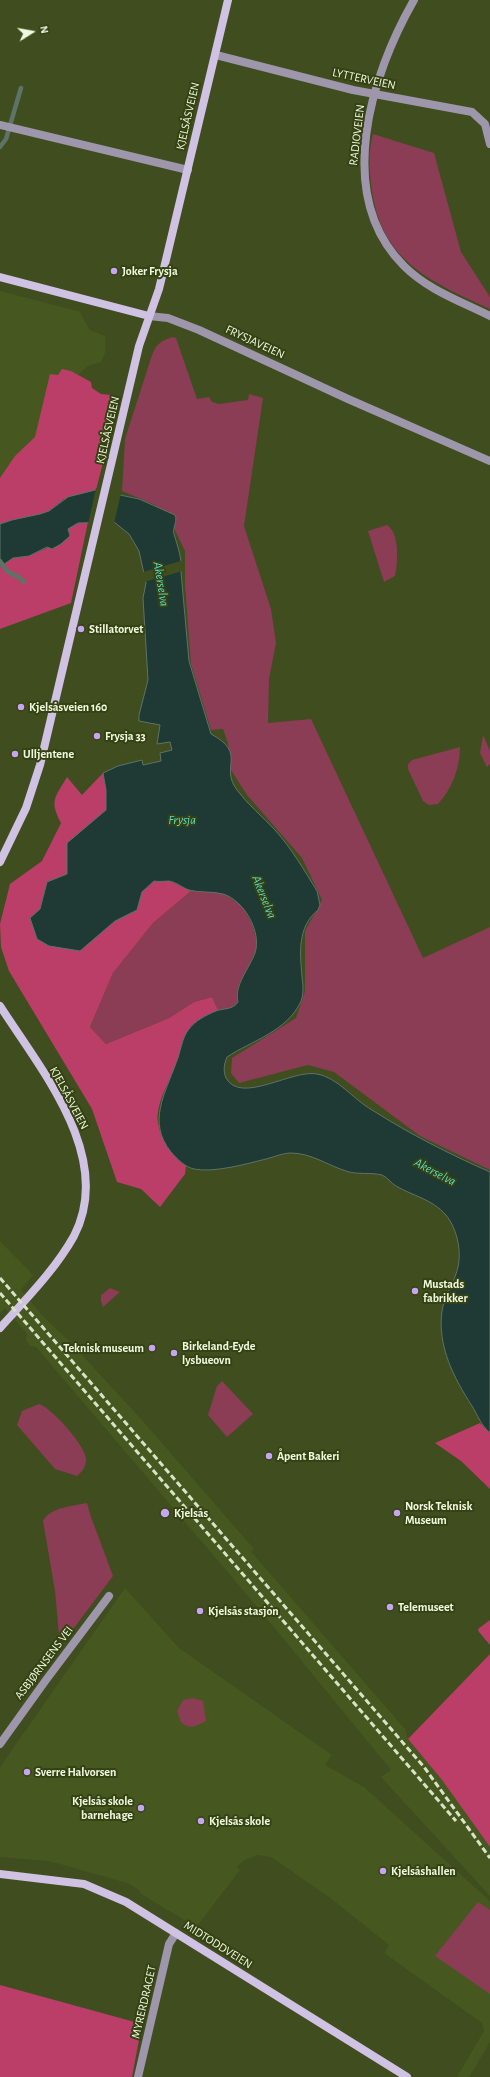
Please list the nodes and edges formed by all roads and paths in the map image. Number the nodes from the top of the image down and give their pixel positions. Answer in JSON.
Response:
{"nodes":[{"id":1,"x":228,"y":0,"type":"edge"},
{"id":2,"x":414,"y":0,"type":"edge"},
{"id":3,"x":216,"y":55,"type":"junction"},
{"id":4,"x":375,"y":94,"type":"junction"},
{"id":5,"x":5,"y":127,"type":"edge"},
{"id":6,"x":490,"y":144,"type":"edge"},
{"id":7,"x":188,"y":170,"type":"junction"},
{"id":8,"x":0,"y":277,"type":"edge"},
{"id":9,"x":149,"y":316,"type":"junction"},
{"id":10,"x":490,"y":316,"type":"edge"},
{"id":11,"x":490,"y":461,"type":"edge"},
{"id":12,"x":0,"y":862,"type":"edge"},
{"id":13,"x":0,"y":1006,"type":"edge"},
{"id":14,"x":0,"y":1328,"type":"edge"},
{"id":15,"x":109,"y":1596,"type":"dead end"},
{"id":16,"x":0,"y":1744,"type":"edge"},
{"id":17,"x":0,"y":1874,"type":"edge"},
{"id":18,"x":176,"y":1933,"type":"junction"},
{"id":19,"x":138,"y":2077,"type":"edge"},
{"id":20,"x":407,"y":2077,"type":"edge"}],
"edges":[{"from":1,"to":3,"type":"main road","name":"KJELSÅSVEIEN"},
{"from":2,"to":4,"type":"street","name":"RADIOVEIEN"},
{"from":3,"to":4,"type":"street","name":"LYTTERVEIEN"},
{"from":3,"to":7,"type":"main road","name":"KJELSÅSVEIEN"},
{"from":4,"to":6,"type":"street","name":"LYTTERVEIEN"},
{"from":4,"to":10,"type":"street","name":"RADIOVEIEN"},
{"from":5,"to":7,"type":"street"},
{"from":7,"to":9,"type":"main road","name":"KJELSÅSVEIEN"},
{"from":8,"to":9,"type":"main road","name":"FRYSJAVEIEN"},
{"from":9,"to":11,"type":"street","name":"FRYSJAVEIEN"},
{"from":9,"to":12,"type":"main road","name":"KJELSÅSVEIEN"},
{"from":13,"to":14,"type":"main road","name":"KJELSÅSVEIEN"},
{"from":15,"to":16,"type":"street","name":"ASBJØRNSENS VEI"},
{"from":17,"to":18,"type":"main road","name":"MIDTODDVEIEN"},
{"from":18,"to":19,"type":"street","name":"MYRERDRAGET"},
{"from":18,"to":20,"type":"main road","name":"MIDTODDVEIEN"}]}
